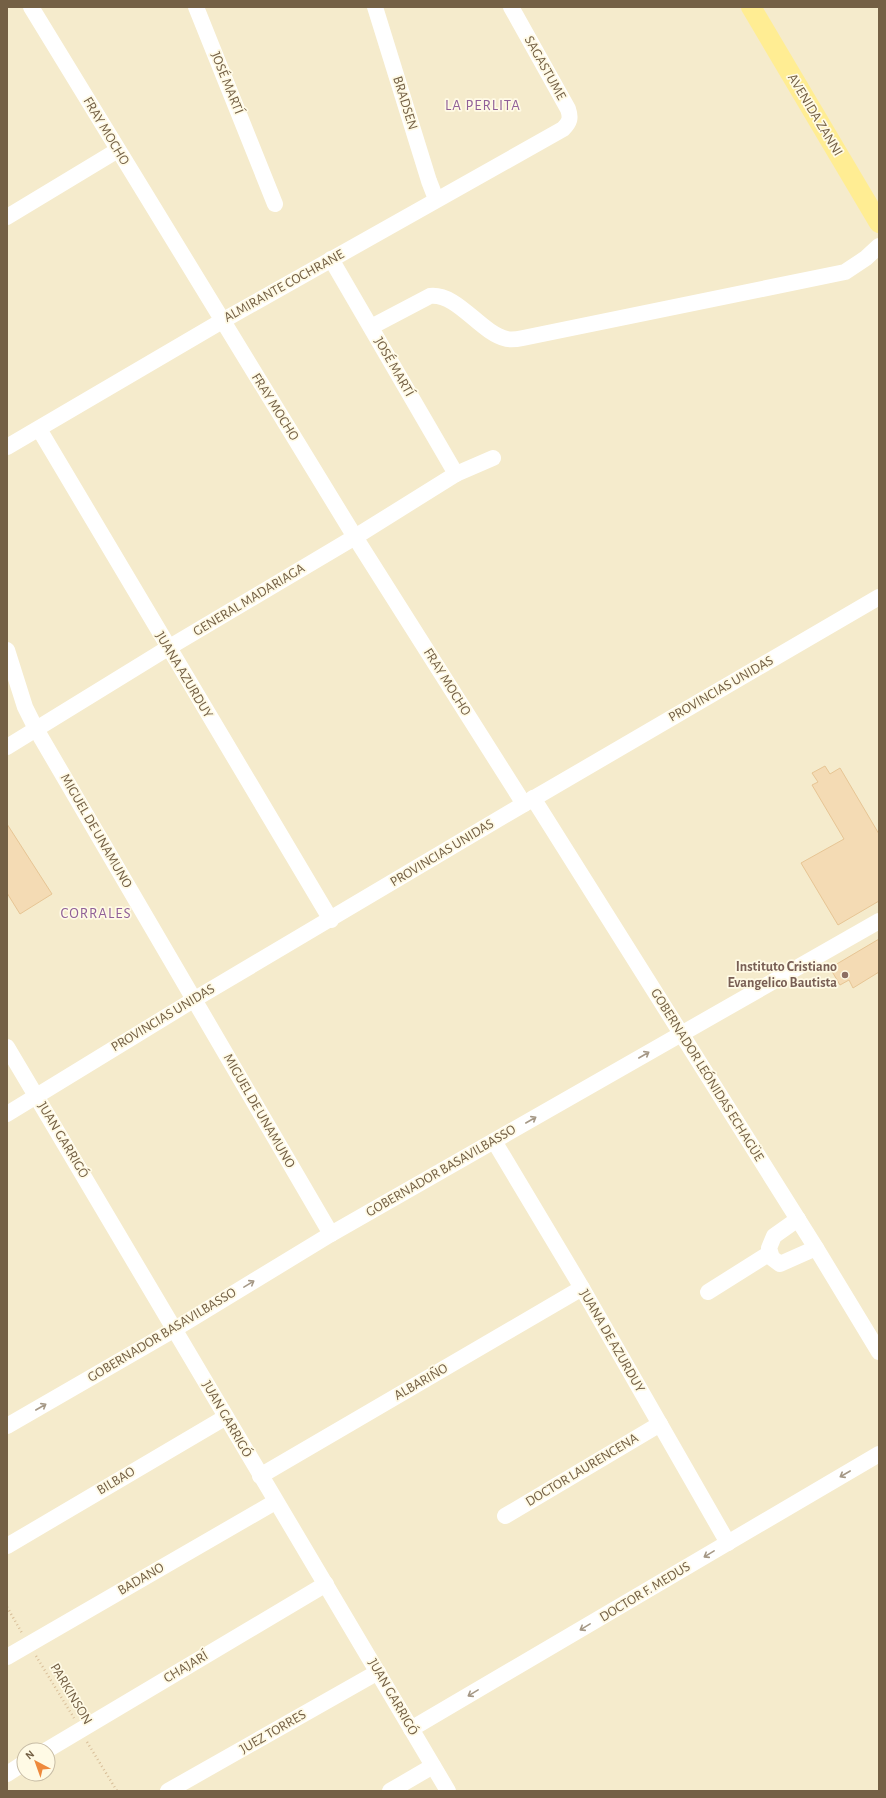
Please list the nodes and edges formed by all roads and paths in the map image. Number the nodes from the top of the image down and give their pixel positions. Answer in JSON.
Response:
{"nodes":[{"id":1,"x":31,"y":7,"type":"edge"},
{"id":2,"x":196,"y":7,"type":"edge"},
{"id":3,"x":375,"y":7,"type":"edge"},
{"id":4,"x":511,"y":7,"type":"edge"},
{"id":5,"x":751,"y":7,"type":"edge"},
{"id":6,"x":563,"y":129,"type":"joint"},
{"id":7,"x":118,"y":150,"type":"junction"},
{"id":8,"x":436,"y":199,"type":"junction"},
{"id":9,"x":275,"y":204,"type":"dead end"},
{"id":10,"x":7,"y":217,"type":"edge"},
{"id":11,"x":879,"y":222,"type":"edge"},
{"id":12,"x":879,"y":246,"type":"edge"},
{"id":13,"x":331,"y":259,"type":"junction"},
{"id":14,"x":222,"y":321,"type":"junction"},
{"id":15,"x":371,"y":327,"type":"junction"},
{"id":16,"x":39,"y":429,"type":"junction"},
{"id":17,"x":7,"y":448,"type":"edge"},
{"id":18,"x":493,"y":458,"type":"dead end"},
{"id":19,"x":456,"y":474,"type":"junction"},
{"id":20,"x":356,"y":537,"type":"junction"},
{"id":21,"x":879,"y":597,"type":"edge"},
{"id":22,"x":168,"y":648,"type":"junction"},
{"id":23,"x":7,"y":650,"type":"edge"},
{"id":24,"x":36,"y":729,"type":"junction"},
{"id":25,"x":7,"y":747,"type":"edge"},
{"id":26,"x":528,"y":801,"type":"junction"},
{"id":27,"x":331,"y":920,"type":"junction"},
{"id":28,"x":879,"y":921,"type":"edge"},
{"id":29,"x":195,"y":999,"type":"junction"},
{"id":30,"x":681,"y":1034,"type":"junction"},
{"id":31,"x":7,"y":1046,"type":"edge"},
{"id":32,"x":37,"y":1096,"type":"junction"},
{"id":33,"x":7,"y":1114,"type":"edge"},
{"id":34,"x":494,"y":1141,"type":"junction"},
{"id":35,"x":798,"y":1218,"type":"junction"},
{"id":36,"x":331,"y":1234,"type":"junction"},
{"id":37,"x":816,"y":1248,"type":"junction"},
{"id":38,"x":770,"y":1253,"type":"junction"},
{"id":39,"x":582,"y":1288,"type":"junction"},
{"id":40,"x":708,"y":1292,"type":"dead end"},
{"id":41,"x":175,"y":1328,"type":"junction"},
{"id":42,"x":879,"y":1352,"type":"edge"},
{"id":43,"x":226,"y":1417,"type":"junction"},
{"id":44,"x":660,"y":1424,"type":"junction"},
{"id":45,"x":7,"y":1426,"type":"edge"},
{"id":46,"x":879,"y":1454,"type":"edge"},
{"id":47,"x":260,"y":1476,"type":"junction"},
{"id":48,"x":275,"y":1502,"type":"junction"},
{"id":49,"x":505,"y":1516,"type":"dead end"},
{"id":50,"x":728,"y":1543,"type":"junction"},
{"id":51,"x":7,"y":1546,"type":"edge"},
{"id":52,"x":326,"y":1584,"type":"junction"},
{"id":53,"x":7,"y":1607,"type":"edge"},
{"id":54,"x":29,"y":1644,"type":"junction"},
{"id":55,"x":7,"y":1657,"type":"edge"},
{"id":56,"x":378,"y":1672,"type":"junction"},
{"id":57,"x":411,"y":1729,"type":"junction"},
{"id":58,"x":80,"y":1730,"type":"junction"},
{"id":59,"x":56,"y":1745,"type":"edge"},
{"id":60,"x":433,"y":1766,"type":"junction"},
{"id":61,"x":16,"y":1768,"type":"edge"},
{"id":62,"x":7,"y":1774,"type":"edge"},
{"id":63,"x":117,"y":1791,"type":"edge"},
{"id":64,"x":168,"y":1791,"type":"edge"},
{"id":65,"x":390,"y":1791,"type":"edge"},
{"id":66,"x":448,"y":1791,"type":"edge"}],
"edges":[{"from":1,"to":7,"type":"street","name":"FRAY MOCHO"},
{"from":2,"to":9,"type":"street","name":"JOSÉ MARTÍ"},
{"from":3,"to":8,"type":"street","name":"BRADSEN"},
{"from":4,"to":6,"type":"street","name":"SAGASTUME"},
{"from":5,"to":11,"type":"main road","name":"AVENIDA ZANNI"},
{"from":6,"to":8,"type":"street","name":"ALMIRANTE COCHRANE"},
{"from":7,"to":10,"type":"street"},
{"from":7,"to":14,"type":"street","name":"FRAY MOCHO"},
{"from":8,"to":13,"type":"street","name":"ALMIRANTE COCHRANE"},
{"from":12,"to":15,"type":"street"},
{"from":13,"to":14,"type":"street","name":"ALMIRANTE COCHRANE"},
{"from":13,"to":15,"type":"street","name":"JOSÉ MARTÍ"},
{"from":14,"to":16,"type":"street","name":"ALMIRANTE COCHRANE"},
{"from":14,"to":20,"type":"street","name":"FRAY MOCHO"},
{"from":15,"to":19,"type":"street","name":"JOSÉ MARTÍ"},
{"from":16,"to":17,"type":"street","name":"ALMIRANTE COCHRANE"},
{"from":16,"to":22,"type":"street","name":"JUANA AZURDUY"},
{"from":18,"to":19,"type":"street","name":"GENERAL MADARIAGA"},
{"from":19,"to":20,"type":"street","name":"GENERAL MADARIAGA"},
{"from":20,"to":22,"type":"street","name":"GENERAL MADARIAGA"},
{"from":20,"to":26,"type":"street","name":"FRAY MOCHO"},
{"from":21,"to":26,"type":"street","name":"PROVINCIAS UNIDAS"},
{"from":22,"to":24,"type":"street","name":"GENERAL MADARIAGA"},
{"from":22,"to":27,"type":"street","name":"JUANA AZURDUY"},
{"from":23,"to":24,"type":"street","name":"MIGUEL DE UNAMUNO"},
{"from":24,"to":25,"type":"street","name":"GENERAL MADARIAGA"},
{"from":24,"to":29,"type":"street","name":"MIGUEL DE UNAMUNO"},
{"from":26,"to":27,"type":"street","name":"PROVINCIAS UNIDAS"},
{"from":26,"to":30,"type":"street","name":"GOBERNADOR LEÓNIDAS ECHAGÜE"},
{"from":27,"to":29,"type":"street","name":"PROVINCIAS UNIDAS"},
{"from":28,"to":30,"type":"street","name":"GOBERNADOR BASAVILBASSO"},
{"from":29,"to":32,"type":"street","name":"PROVINCIAS UNIDAS"},
{"from":29,"to":36,"type":"street","name":"MIGUEL DE UNAMUNO"},
{"from":34,"to":30,"type":"street","name":"GOBERNADOR BASAVILBASSO","one_way":true},
{"from":30,"to":35,"type":"street","name":"GOBERNADOR LEÓNIDAS ECHAGÜE"},
{"from":31,"to":32,"type":"street","name":"JUAN GARRIGÓ"},
{"from":32,"to":33,"type":"street","name":"PROVINCIAS UNIDAS"},
{"from":32,"to":41,"type":"street","name":"JUAN GARRIGÓ"},
{"from":34,"to":36,"type":"street","name":"GOBERNADOR BASAVILBASSO"},
{"from":34,"to":39,"type":"street","name":"JUANA DE AZURDUY"},
{"from":35,"to":37,"type":"street","name":"GOBERNADOR LEÓNIDAS ECHAGÜE"},
{"from":35,"to":38,"type":"street"},
{"from":41,"to":36,"type":"street","name":"GOBERNADOR BASAVILBASSO","one_way":true},
{"from":37,"to":38,"type":"street"},
{"from":37,"to":42,"type":"street","name":"GOBERNADOR LEÓNIDAS ECHAGÜE"},
{"from":38,"to":40,"type":"street"},
{"from":39,"to":44,"type":"street","name":"JUANA DE AZURDUY"},
{"from":39,"to":47,"type":"street","name":"ALBARIÑO"},
{"from":41,"to":43,"type":"street","name":"JUAN GARRIGÓ"},
{"from":45,"to":41,"type":"street","name":"GOBERNADOR BASAVILBASSO","one_way":true},
{"from":43,"to":47,"type":"street","name":"JUAN GARRIGÓ"},
{"from":43,"to":51,"type":"street","name":"BILBAO"},
{"from":44,"to":49,"type":"street","name":"DOCTOR LAURENCENA"},
{"from":44,"to":50,"type":"street","name":"JUANA DE AZURDUY"},
{"from":46,"to":50,"type":"street","name":"DOCTOR F. MEDUS","one_way":true},
{"from":47,"to":48,"type":"street","name":"JUAN GARRIGÓ"},
{"from":48,"to":52,"type":"street","name":"JUAN GARRIGÓ"},
{"from":48,"to":54,"type":"street","name":"BADANO"},
{"from":50,"to":57,"type":"street","name":"DOCTOR F. MEDUS","one_way":true},
{"from":52,"to":56,"type":"street","name":"JUAN GARRIGÓ"},
{"from":52,"to":58,"type":"street","name":"CHAJARÍ"},
{"from":53,"to":54,"type":"path","name":"PARKINSON"},
{"from":54,"to":55,"type":"street","name":"BADANO"},
{"from":54,"to":58,"type":"path","name":"PARKINSON"},
{"from":56,"to":57,"type":"street","name":"JUAN GARRIGÓ"},
{"from":56,"to":64,"type":"street","name":"JUEZ TORRES"},
{"from":57,"to":60,"type":"street","name":"JUAN GARRIGÓ"},
{"from":58,"to":59,"type":"street","name":"CHAJARÍ"},
{"from":58,"to":63,"type":"path","name":"PARKINSON"},
{"from":60,"to":65,"type":"street"},
{"from":60,"to":66,"type":"street","name":"JUAN GARRIGÓ"},
{"from":61,"to":62,"type":"street"}]}
